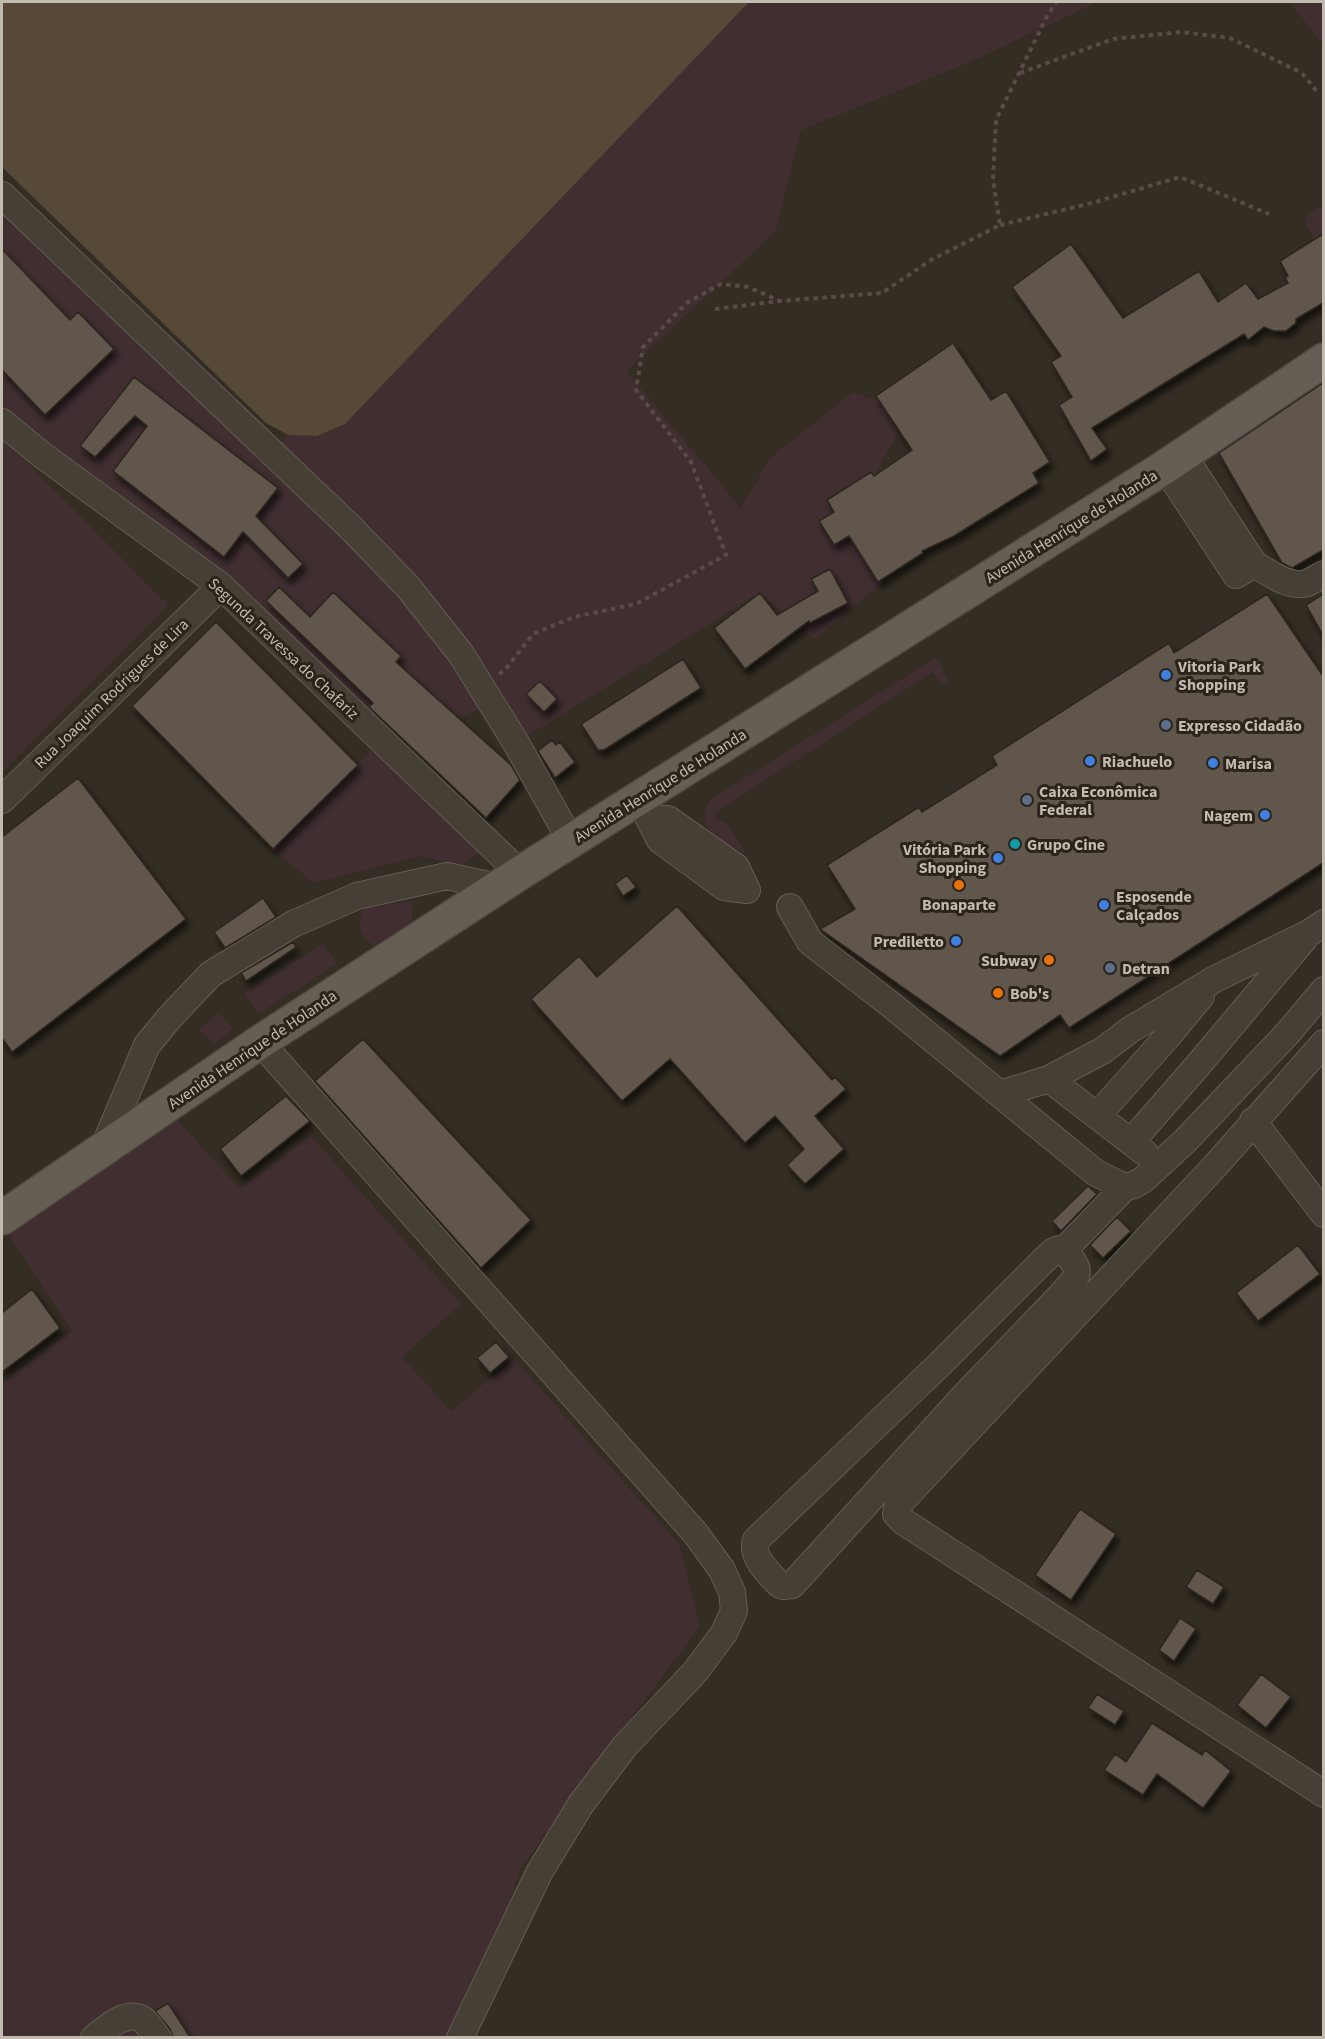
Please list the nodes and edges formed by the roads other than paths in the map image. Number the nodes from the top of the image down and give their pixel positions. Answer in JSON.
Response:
{"nodes":[{"id":1,"x":2,"y":195,"type":"edge"},
{"id":2,"x":1323,"y":360,"type":"edge"},
{"id":3,"x":2,"y":422,"type":"edge"},
{"id":4,"x":1169,"y":463,"type":"junction"},
{"id":5,"x":1323,"y":574,"type":"edge"},
{"id":6,"x":221,"y":586,"type":"junction"},
{"id":7,"x":2,"y":800,"type":"edge"},
{"id":8,"x":650,"y":813,"type":"junction"},
{"id":9,"x":571,"y":841,"type":"junction"},
{"id":10,"x":508,"y":880,"type":"junction"},
{"id":11,"x":747,"y":890,"type":"dead end"},
{"id":12,"x":790,"y":907,"type":"dead end"},
{"id":13,"x":1316,"y":928,"type":"edge"},
{"id":14,"x":1215,"y":980,"type":"junction"},
{"id":15,"x":1323,"y":990,"type":"edge"},
{"id":16,"x":260,"y":1042,"type":"junction"},
{"id":17,"x":1323,"y":1042,"type":"edge"},
{"id":18,"x":1049,"y":1079,"type":"junction"},
{"id":19,"x":1000,"y":1094,"type":"junction"},
{"id":20,"x":1097,"y":1116,"type":"junction"},
{"id":21,"x":1253,"y":1121,"type":"junction"},
{"id":22,"x":1131,"y":1142,"type":"junction"},
{"id":23,"x":104,"y":1149,"type":"junction"},
{"id":24,"x":1161,"y":1165,"type":"junction"},
{"id":25,"x":1125,"y":1187,"type":"junction"},
{"id":26,"x":1323,"y":1214,"type":"edge"},
{"id":27,"x":2,"y":1218,"type":"edge"},
{"id":28,"x":1063,"y":1251,"type":"junction"},
{"id":29,"x":939,"y":1365,"type":"junction"},
{"id":30,"x":967,"y":1393,"type":"junction"},
{"id":31,"x":1323,"y":1794,"type":"edge"},
{"id":32,"x":94,"y":2037,"type":"edge"},
{"id":33,"x":158,"y":2037,"type":"edge"},
{"id":34,"x":460,"y":2037,"type":"edge"}],
"edges":[{"from":1,"to":9,"type":"street"},
{"from":2,"to":4,"type":"main road","name":"Avenida Henrique de Holanda"},
{"from":3,"to":6,"type":"street","name":"Segunda Travessa do Chafariz"},
{"from":4,"to":5,"type":"street"},
{"from":4,"to":8,"type":"main road","name":"Avenida Henrique de Holanda"},
{"from":6,"to":7,"type":"street","name":"Rua Joaquim Rodrigues de Lira"},
{"from":6,"to":10,"type":"street","name":"Segunda Travessa do Chafariz"},
{"from":8,"to":9,"type":"main road","name":"Avenida Henrique de Holanda"},
{"from":8,"to":11,"type":"street"},
{"from":9,"to":10,"type":"main road","name":"Avenida Henrique de Holanda"},
{"from":10,"to":16,"type":"main road","name":"Avenida Henrique de Holanda"},
{"from":10,"to":23,"type":"street"},
{"from":12,"to":19,"type":"street"},
{"from":13,"to":14,"type":"street"},
{"from":13,"to":22,"type":"street"},
{"from":14,"to":18,"type":"street"},
{"from":14,"to":20,"type":"street"},
{"from":15,"to":24,"type":"street"},
{"from":16,"to":23,"type":"main road","name":"Avenida Henrique de Holanda"},
{"from":16,"to":34,"type":"street"},
{"from":17,"to":21,"type":"street"},
{"from":18,"to":19,"type":"street"},
{"from":18,"to":20,"type":"street"},
{"from":19,"to":25,"type":"street"},
{"from":20,"to":22,"type":"street"},
{"from":21,"to":26,"type":"street"},
{"from":21,"to":31,"type":"street"},
{"from":22,"to":24,"type":"street"},
{"from":23,"to":27,"type":"main road","name":"Avenida Henrique de Holanda"},
{"from":24,"to":25,"type":"street"},
{"from":25,"to":28,"type":"street"},
{"from":28,"to":29,"type":"street"},
{"from":28,"to":30,"type":"street"},
{"from":29,"to":30,"type":"street"},
{"from":29,"to":30,"type":"street"},
{"from":32,"to":33,"type":"street"}]}
